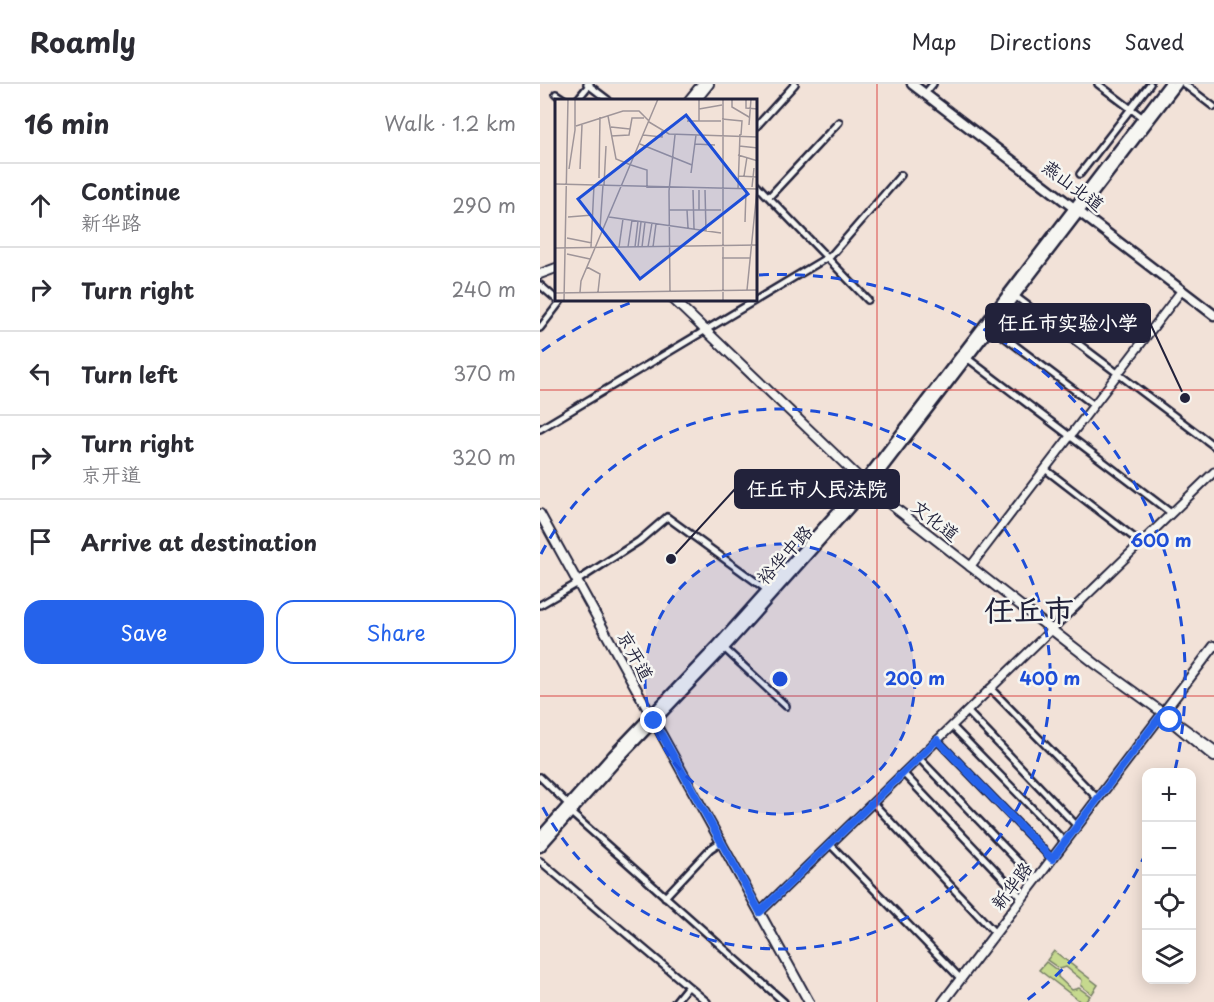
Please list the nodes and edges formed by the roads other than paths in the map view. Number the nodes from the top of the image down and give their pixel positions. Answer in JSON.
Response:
{"nodes":[{"id":1,"x":589,"y":84,"type":"edge"},
{"id":2,"x":702,"y":84,"type":"edge"},
{"id":3,"x":709,"y":84,"type":"edge"},
{"id":4,"x":795,"y":84,"type":"edge"},
{"id":5,"x":912,"y":84,"type":"edge"},
{"id":6,"x":1098,"y":84,"type":"edge"},
{"id":7,"x":1150,"y":84,"type":"edge"},
{"id":8,"x":1169,"y":84,"type":"edge"},
{"id":9,"x":1177,"y":84,"type":"edge"},
{"id":10,"x":1184,"y":84,"type":"edge"},
{"id":11,"x":1194,"y":84,"type":"edge"},
{"id":12,"x":927,"y":86,"type":"edge"},
{"id":13,"x":1190,"y":90,"type":"dead end"},
{"id":14,"x":556,"y":94,"type":"dead end"},
{"id":15,"x":564,"y":99,"type":"edge"},
{"id":16,"x":578,"y":99,"type":"edge"},
{"id":17,"x":607,"y":99,"type":"edge"},
{"id":18,"x":690,"y":99,"type":"edge"},
{"id":19,"x":697,"y":99,"type":"edge"},
{"id":20,"x":1214,"y":107,"type":"edge"},
{"id":21,"x":1131,"y":109,"type":"junction"},
{"id":22,"x":1143,"y":118,"type":"junction"},
{"id":23,"x":839,"y":122,"type":"dead end"},
{"id":24,"x":758,"y":125,"type":"edge"},
{"id":25,"x":1080,"y":174,"type":"dead end"},
{"id":26,"x":901,"y":175,"type":"dead end"},
{"id":27,"x":758,"y":186,"type":"edge"},
{"id":28,"x":768,"y":197,"type":"junction"},
{"id":29,"x":1079,"y":207,"type":"junction"},
{"id":30,"x":828,"y":258,"type":"junction"},
{"id":31,"x":555,"y":267,"type":"edge"},
{"id":32,"x":540,"y":274,"type":"edge"},
{"id":33,"x":540,"y":285,"type":"edge"},
{"id":34,"x":1182,"y":290,"type":"junction"},
{"id":35,"x":1015,"y":296,"type":"junction"},
{"id":36,"x":555,"y":297,"type":"edge"},
{"id":37,"x":758,"y":300,"type":"edge"},
{"id":38,"x":868,"y":300,"type":"dead end"},
{"id":39,"x":560,"y":302,"type":"edge"},
{"id":40,"x":676,"y":302,"type":"edge"},
{"id":41,"x":755,"y":302,"type":"edge"},
{"id":42,"x":1214,"y":308,"type":"edge"},
{"id":43,"x":1214,"y":315,"type":"edge"},
{"id":44,"x":991,"y":327,"type":"junction"},
{"id":45,"x":540,"y":328,"type":"edge"},
{"id":46,"x":706,"y":332,"type":"junction"},
{"id":47,"x":967,"y":358,"type":"junction"},
{"id":48,"x":1118,"y":374,"type":"junction"},
{"id":49,"x":1094,"y":405,"type":"junction"},
{"id":50,"x":540,"y":429,"type":"edge"},
{"id":51,"x":1070,"y":436,"type":"junction"},
{"id":52,"x":1214,"y":446,"type":"edge"},
{"id":53,"x":1045,"y":469,"type":"junction"},
{"id":54,"x":1214,"y":472,"type":"edge"},
{"id":55,"x":865,"y":485,"type":"junction"},
{"id":56,"x":1171,"y":513,"type":"junction"},
{"id":57,"x":540,"y":514,"type":"edge"},
{"id":58,"x":1141,"y":543,"type":"junction"},
{"id":59,"x":970,"y":567,"type":"junction"},
{"id":60,"x":577,"y":582,"type":"junction"},
{"id":61,"x":767,"y":590,"type":"junction"},
{"id":62,"x":540,"y":605,"type":"edge"},
{"id":63,"x":1051,"y":630,"type":"junction"},
{"id":64,"x":1214,"y":646,"type":"edge"},
{"id":65,"x":724,"y":648,"type":"junction"},
{"id":66,"x":990,"y":688,"type":"junction"},
{"id":67,"x":786,"y":706,"type":"dead end"},
{"id":68,"x":967,"y":711,"type":"junction"},
{"id":69,"x":1162,"y":714,"type":"junction"},
{"id":70,"x":652,"y":718,"type":"junction"},
{"id":71,"x":1170,"y":720,"type":"junction"},
{"id":72,"x":952,"y":726,"type":"junction"},
{"id":73,"x":937,"y":740,"type":"junction"},
{"id":74,"x":1214,"y":750,"type":"edge"},
{"id":75,"x":1214,"y":757,"type":"edge"},
{"id":76,"x":919,"y":758,"type":"junction"},
{"id":77,"x":903,"y":773,"type":"junction"},
{"id":78,"x":540,"y":777,"type":"edge"},
{"id":79,"x":1098,"y":799,"type":"junction"},
{"id":80,"x":873,"y":803,"type":"junction"},
{"id":81,"x":569,"y":808,"type":"junction"},
{"id":82,"x":1077,"y":826,"type":"junction"},
{"id":83,"x":540,"y":837,"type":"edge"},
{"id":84,"x":722,"y":841,"type":"junction"},
{"id":85,"x":1065,"y":842,"type":"junction"},
{"id":86,"x":830,"y":844,"type":"junction"},
{"id":87,"x":540,"y":847,"type":"edge"},
{"id":88,"x":1052,"y":859,"type":"junction"},
{"id":89,"x":540,"y":861,"type":"edge"},
{"id":90,"x":1036,"y":880,"type":"junction"},
{"id":91,"x":664,"y":897,"type":"junction"},
{"id":92,"x":1022,"y":898,"type":"junction"},
{"id":93,"x":760,"y":912,"type":"junction"},
{"id":94,"x":995,"y":933,"type":"junction"},
{"id":95,"x":961,"y":979,"type":"junction"},
{"id":96,"x":688,"y":986,"type":"junction"},
{"id":97,"x":675,"y":1002,"type":"edge"},
{"id":98,"x":706,"y":1002,"type":"edge"},
{"id":99,"x":784,"y":1002,"type":"edge"},
{"id":100,"x":809,"y":1002,"type":"edge"},
{"id":101,"x":943,"y":1002,"type":"edge"}],
"edges":[{"from":1,"to":16,"type":"street"},
{"from":1,"to":17,"type":"street"},
{"from":2,"to":18,"type":"main road"},
{"from":3,"to":19,"type":"main road"},
{"from":4,"to":24,"type":"street"},
{"from":5,"to":29,"type":"main road","name":"燕山北道"},
{"from":6,"to":21,"type":"street"},
{"from":7,"to":21,"type":"street"},
{"from":8,"to":22,"type":"main road"},
{"from":9,"to":29,"type":"main road"},
{"from":10,"to":20,"type":"street"},
{"from":11,"to":13,"type":"street"},
{"from":12,"to":29,"type":"main road","name":"燕山北道"},
{"from":14,"to":15,"type":"street"},
{"from":21,"to":22,"type":"street"},
{"from":21,"to":25,"type":"street"},
{"from":22,"to":29,"type":"main road"},
{"from":23,"to":28,"type":"street"},
{"from":26,"to":30,"type":"street"},
{"from":27,"to":28,"type":"street"},
{"from":28,"to":30,"type":"street"},
{"from":29,"to":34,"type":"main road","name":"燕山北道"},
{"from":29,"to":35,"type":"main road","name":"裕华中路"},
{"from":29,"to":42,"type":"main road","name":"燕山北道"},
{"from":29,"to":55,"type":"main road","name":"裕华中路"},
{"from":30,"to":37,"type":"street"},
{"from":30,"to":38,"type":"street"},
{"from":31,"to":32,"type":"main road"},
{"from":33,"to":36,"type":"street"},
{"from":34,"to":43,"type":"main road","name":"燕山北道"},
{"from":34,"to":48,"type":"street"},
{"from":35,"to":44,"type":"main road","name":"裕华中路"},
{"from":35,"to":48,"type":"street"},
{"from":39,"to":45,"type":"street"},
{"from":40,"to":46,"type":"main road","name":"文化道"},
{"from":41,"to":46,"type":"street"},
{"from":44,"to":47,"type":"main road","name":"裕华中路"},
{"from":44,"to":49,"type":"street"},
{"from":46,"to":50,"type":"street"},
{"from":46,"to":55,"type":"main road","name":"文化道"},
{"from":47,"to":51,"type":"street"},
{"from":47,"to":55,"type":"main road","name":"裕华中路"},
{"from":48,"to":49,"type":"street"},
{"from":48,"to":52,"type":"street"},
{"from":49,"to":51,"type":"street"},
{"from":51,"to":53,"type":"street"},
{"from":51,"to":56,"type":"street"},
{"from":53,"to":58,"type":"street"},
{"from":53,"to":59,"type":"street"},
{"from":54,"to":56,"type":"street"},
{"from":55,"to":59,"type":"main road","name":"文化道"},
{"from":55,"to":61,"type":"main road","name":"裕华中路"},
{"from":55,"to":65,"type":"main road","name":"裕华中路"},
{"from":56,"to":58,"type":"street"},
{"from":57,"to":60,"type":"main road","name":"京开道"},
{"from":58,"to":63,"type":"street"},
{"from":59,"to":63,"type":"main road","name":"文化道"},
{"from":60,"to":61,"type":"street"},
{"from":60,"to":62,"type":"street"},
{"from":60,"to":70,"type":"main road","name":"京开道"},
{"from":61,"to":70,"type":"main road","name":"裕华中路"},
{"from":63,"to":66,"type":"street"},
{"from":63,"to":69,"type":"main road","name":"文化道"},
{"from":64,"to":69,"type":"main road","name":"新华路"},
{"from":65,"to":67,"type":"street"},
{"from":65,"to":70,"type":"main road","name":"裕华中路"},
{"from":66,"to":68,"type":"street"},
{"from":66,"to":79,"type":"street"},
{"from":68,"to":72,"type":"street"},
{"from":68,"to":82,"type":"street"},
{"from":69,"to":71,"type":"main road","name":"文化道"},
{"from":69,"to":79,"type":"main road","name":"新华路"},
{"from":70,"to":81,"type":"main road","name":"裕华中路"},
{"from":70,"to":84,"type":"main road","name":"京开道"},
{"from":71,"to":74,"type":"main road","name":"文化道"},
{"from":71,"to":75,"type":"main road","name":"文化道"},
{"from":72,"to":73,"type":"street"},
{"from":72,"to":85,"type":"street"},
{"from":73,"to":76,"type":"street"},
{"from":73,"to":88,"type":"street"},
{"from":76,"to":77,"type":"street"},
{"from":76,"to":90,"type":"street"},
{"from":77,"to":80,"type":"street"},
{"from":77,"to":92,"type":"street"},
{"from":78,"to":81,"type":"street"},
{"from":79,"to":82,"type":"main road","name":"新华路"},
{"from":80,"to":86,"type":"street"},
{"from":80,"to":94,"type":"street"},
{"from":81,"to":83,"type":"main road","name":"裕华中路"},
{"from":81,"to":87,"type":"main road","name":"裕华中路"},
{"from":81,"to":91,"type":"street"},
{"from":82,"to":85,"type":"main road","name":"新华路"},
{"from":84,"to":91,"type":"street"},
{"from":84,"to":93,"type":"main road","name":"京开道"},
{"from":85,"to":88,"type":"main road","name":"新华路"},
{"from":86,"to":93,"type":"street"},
{"from":86,"to":95,"type":"street"},
{"from":88,"to":90,"type":"main road","name":"新华路"},
{"from":89,"to":96,"type":"street"},
{"from":90,"to":92,"type":"main road","name":"新华路"},
{"from":91,"to":99,"type":"street"},
{"from":92,"to":94,"type":"main road","name":"新华路"},
{"from":93,"to":100,"type":"main road","name":"京开道"},
{"from":94,"to":95,"type":"main road","name":"新华路"},
{"from":95,"to":101,"type":"main road","name":"新华路"},
{"from":96,"to":97,"type":"street"},
{"from":96,"to":98,"type":"street"}]}
